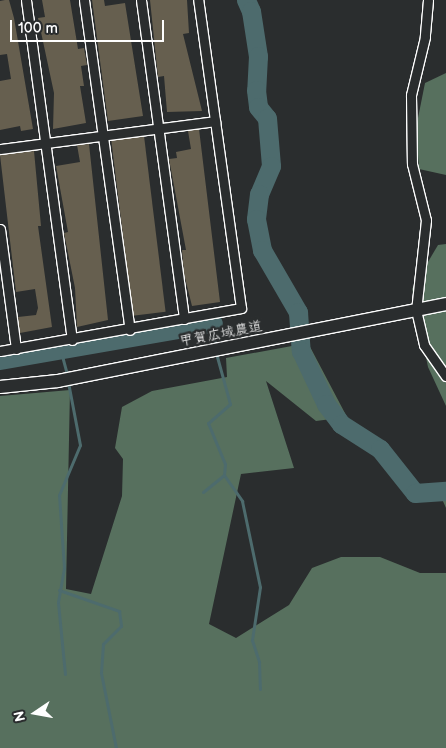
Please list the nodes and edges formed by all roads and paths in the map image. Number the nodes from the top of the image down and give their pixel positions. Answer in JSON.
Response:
{"nodes":[{"id":1,"x":26,"y":0,"type":"edge"},
{"id":2,"x":84,"y":0,"type":"edge"},
{"id":3,"x":141,"y":0,"type":"edge"},
{"id":4,"x":198,"y":0,"type":"edge"},
{"id":5,"x":428,"y":0,"type":"edge"},
{"id":6,"x":215,"y":121,"type":"junction"},
{"id":7,"x":159,"y":129,"type":"junction"},
{"id":8,"x":102,"y":135,"type":"junction"},
{"id":9,"x":46,"y":143,"type":"junction"},
{"id":10,"x":0,"y":149,"type":"edge"},
{"id":11,"x":0,"y":229,"type":"edge"},
{"id":12,"x":446,"y":304,"type":"edge"},
{"id":13,"x":416,"y":310,"type":"junction"},
{"id":14,"x":184,"y":319,"type":"junction"},
{"id":15,"x":130,"y":330,"type":"junction"},
{"id":16,"x":72,"y":340,"type":"junction"},
{"id":17,"x":16,"y":349,"type":"junction"},
{"id":18,"x":0,"y":351,"type":"edge"},
{"id":19,"x":446,"y":376,"type":"edge"},
{"id":20,"x":0,"y":387,"type":"edge"}],
"edges":[{"from":1,"to":9,"type":"street"},
{"from":2,"to":8,"type":"street"},
{"from":3,"to":7,"type":"street"},
{"from":4,"to":6,"type":"street"},
{"from":5,"to":13,"type":"street"},
{"from":6,"to":7,"type":"street"},
{"from":6,"to":14,"type":"street"},
{"from":7,"to":8,"type":"street"},
{"from":7,"to":14,"type":"street"},
{"from":8,"to":9,"type":"street"},
{"from":8,"to":15,"type":"street"},
{"from":9,"to":10,"type":"street"},
{"from":9,"to":16,"type":"street"},
{"from":11,"to":17,"type":"street"},
{"from":12,"to":13,"type":"street","name":"甲賀広域農道"},
{"from":13,"to":19,"type":"street"},
{"from":13,"to":20,"type":"street","name":"甲賀広域農道"},
{"from":14,"to":15,"type":"street"},
{"from":15,"to":16,"type":"street"},
{"from":16,"to":17,"type":"street"},
{"from":17,"to":18,"type":"street"}]}
